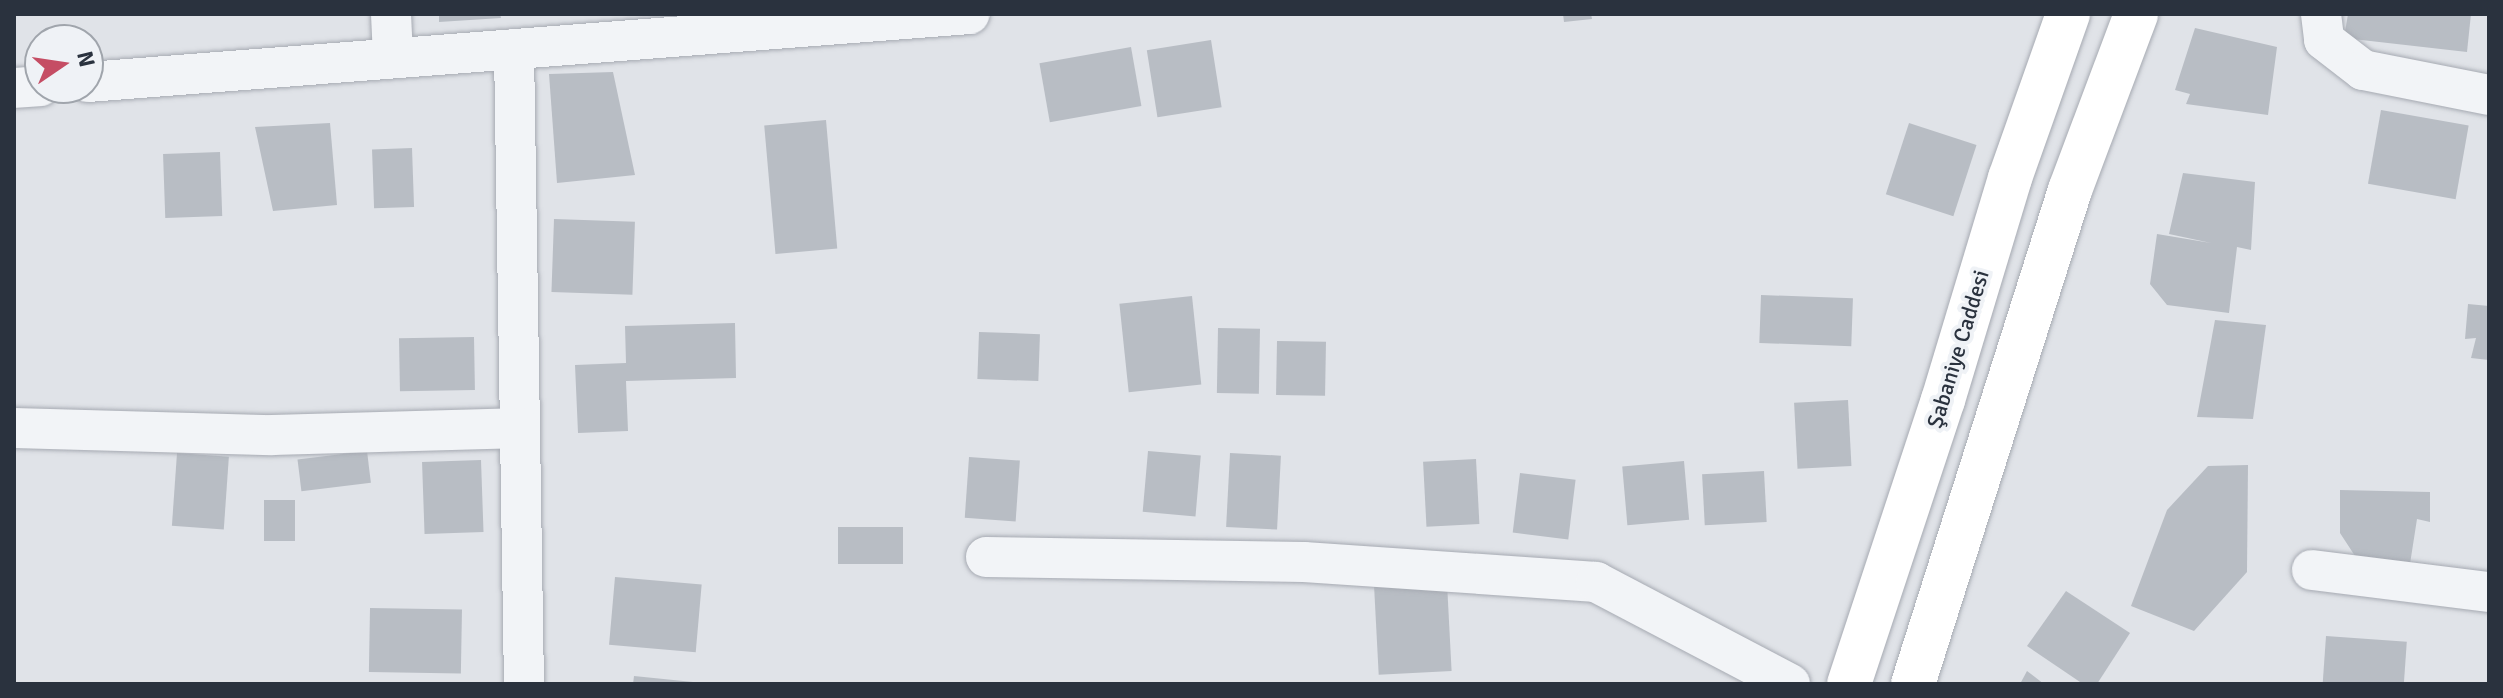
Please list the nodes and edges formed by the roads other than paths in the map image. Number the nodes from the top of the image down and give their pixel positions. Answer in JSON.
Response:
{"nodes":[{"id":1,"x":391,"y":14,"type":"edge"},
{"id":2,"x":963,"y":14,"type":"edge"},
{"id":3,"x":2068,"y":14,"type":"edge"},
{"id":4,"x":2136,"y":14,"type":"edge"},
{"id":5,"x":2321,"y":14,"type":"edge"},
{"id":6,"x":580,"y":30,"type":"edge"},
{"id":7,"x":514,"y":49,"type":"junction"},
{"id":8,"x":393,"y":56,"type":"junction"},
{"id":9,"x":104,"y":81,"type":"edge"},
{"id":10,"x":2489,"y":95,"type":"edge"},
{"id":11,"x":14,"y":428,"type":"edge"},
{"id":12,"x":520,"y":428,"type":"junction"},
{"id":13,"x":986,"y":557,"type":"dead end"},
{"id":14,"x":2312,"y":570,"type":"dead end"},
{"id":15,"x":2489,"y":592,"type":"edge"},
{"id":16,"x":524,"y":684,"type":"edge"},
{"id":17,"x":1790,"y":684,"type":"edge"},
{"id":18,"x":1849,"y":684,"type":"edge"},
{"id":19,"x":1913,"y":684,"type":"edge"}],
"edges":[{"from":1,"to":8,"type":"street"},
{"from":2,"to":6,"type":"street"},
{"from":3,"to":18,"type":"highway","name":"Şabaniye Caddesi"},
{"from":4,"to":19,"type":"highway"},
{"from":5,"to":10,"type":"street"},
{"from":6,"to":7,"type":"street"},
{"from":7,"to":8,"type":"street"},
{"from":7,"to":12,"type":"street"},
{"from":8,"to":9,"type":"street"},
{"from":11,"to":12,"type":"street"},
{"from":12,"to":16,"type":"street"},
{"from":13,"to":17,"type":"street"},
{"from":14,"to":15,"type":"street"}]}
